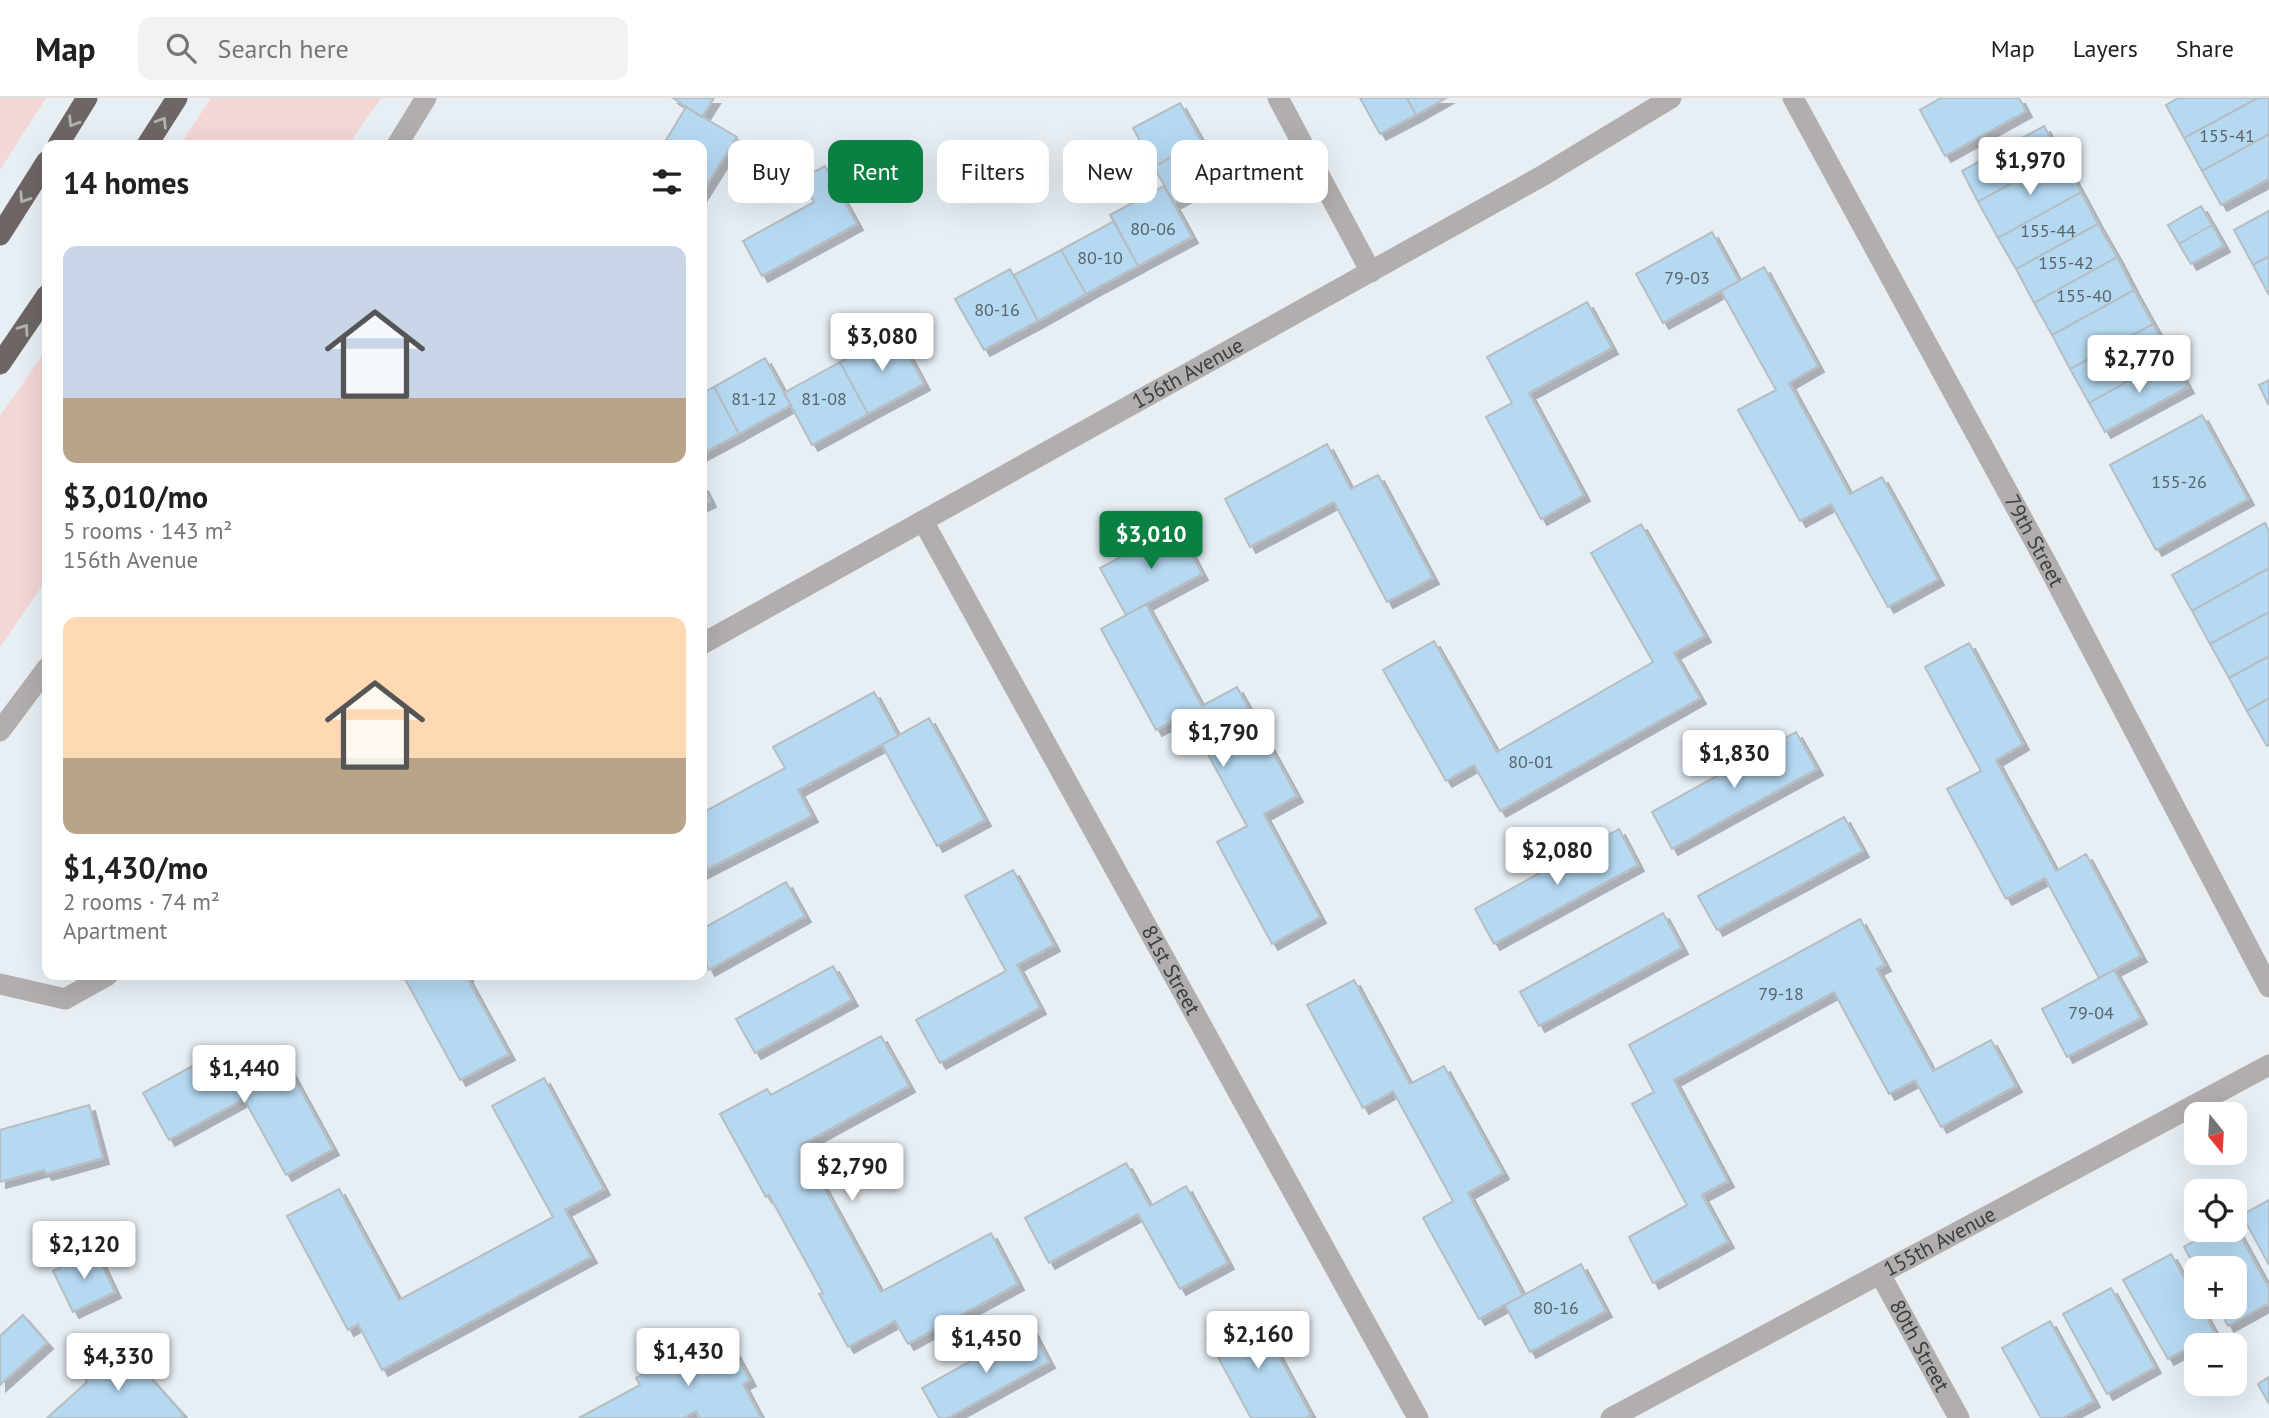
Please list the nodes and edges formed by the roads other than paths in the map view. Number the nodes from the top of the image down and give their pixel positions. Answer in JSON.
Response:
{"nodes":[{"id":1,"x":87,"y":98,"type":"edge"},
{"id":2,"x":177,"y":98,"type":"edge"},
{"id":3,"x":426,"y":98,"type":"edge"},
{"id":4,"x":1278,"y":98,"type":"edge"},
{"id":5,"x":1671,"y":98,"type":"edge"},
{"id":6,"x":1793,"y":98,"type":"edge"},
{"id":7,"x":61,"y":140,"type":"edge"},
{"id":8,"x":150,"y":140,"type":"edge"},
{"id":9,"x":400,"y":140,"type":"edge"},
{"id":10,"x":42,"y":169,"type":"edge"},
{"id":11,"x":0,"y":235,"type":"edge"},
{"id":12,"x":1371,"y":272,"type":"junction"},
{"id":13,"x":42,"y":302,"type":"edge"},
{"id":14,"x":0,"y":364,"type":"edge"},
{"id":15,"x":923,"y":521,"type":"junction"},
{"id":16,"x":707,"y":641,"type":"edge"},
{"id":17,"x":42,"y":675,"type":"edge"},
{"id":18,"x":0,"y":731,"type":"edge"},
{"id":19,"x":99,"y":980,"type":"edge"},
{"id":20,"x":0,"y":984,"type":"edge"},
{"id":21,"x":2269,"y":987,"type":"edge"},
{"id":22,"x":2269,"y":1065,"type":"edge"},
{"id":23,"x":1880,"y":1274,"type":"junction"},
{"id":24,"x":1418,"y":1418,"type":"edge"},
{"id":25,"x":1611,"y":1418,"type":"edge"},
{"id":26,"x":1959,"y":1418,"type":"edge"}],
"edges":[{"from":1,"to":7,"type":"highway","one_way":true},
{"from":8,"to":2,"type":"highway","one_way":true},
{"from":3,"to":9,"type":"street"},
{"from":4,"to":12,"type":"street"},
{"from":5,"to":12,"type":"street","name":"156th Avenue"},
{"from":6,"to":21,"type":"street","name":"79th Street"},
{"from":10,"to":11,"type":"highway","one_way":true},
{"from":12,"to":15,"type":"street","name":"156th Avenue"},
{"from":14,"to":13,"type":"highway","one_way":true},
{"from":15,"to":16,"type":"street","name":"156th Avenue"},
{"from":15,"to":24,"type":"street","name":"81st Street"},
{"from":17,"to":18,"type":"street"},
{"from":19,"to":20,"type":"street"},
{"from":22,"to":23,"type":"street","name":"155th Avenue"},
{"from":23,"to":25,"type":"street","name":"155th Avenue"},
{"from":23,"to":26,"type":"street","name":"80th Street"}]}
